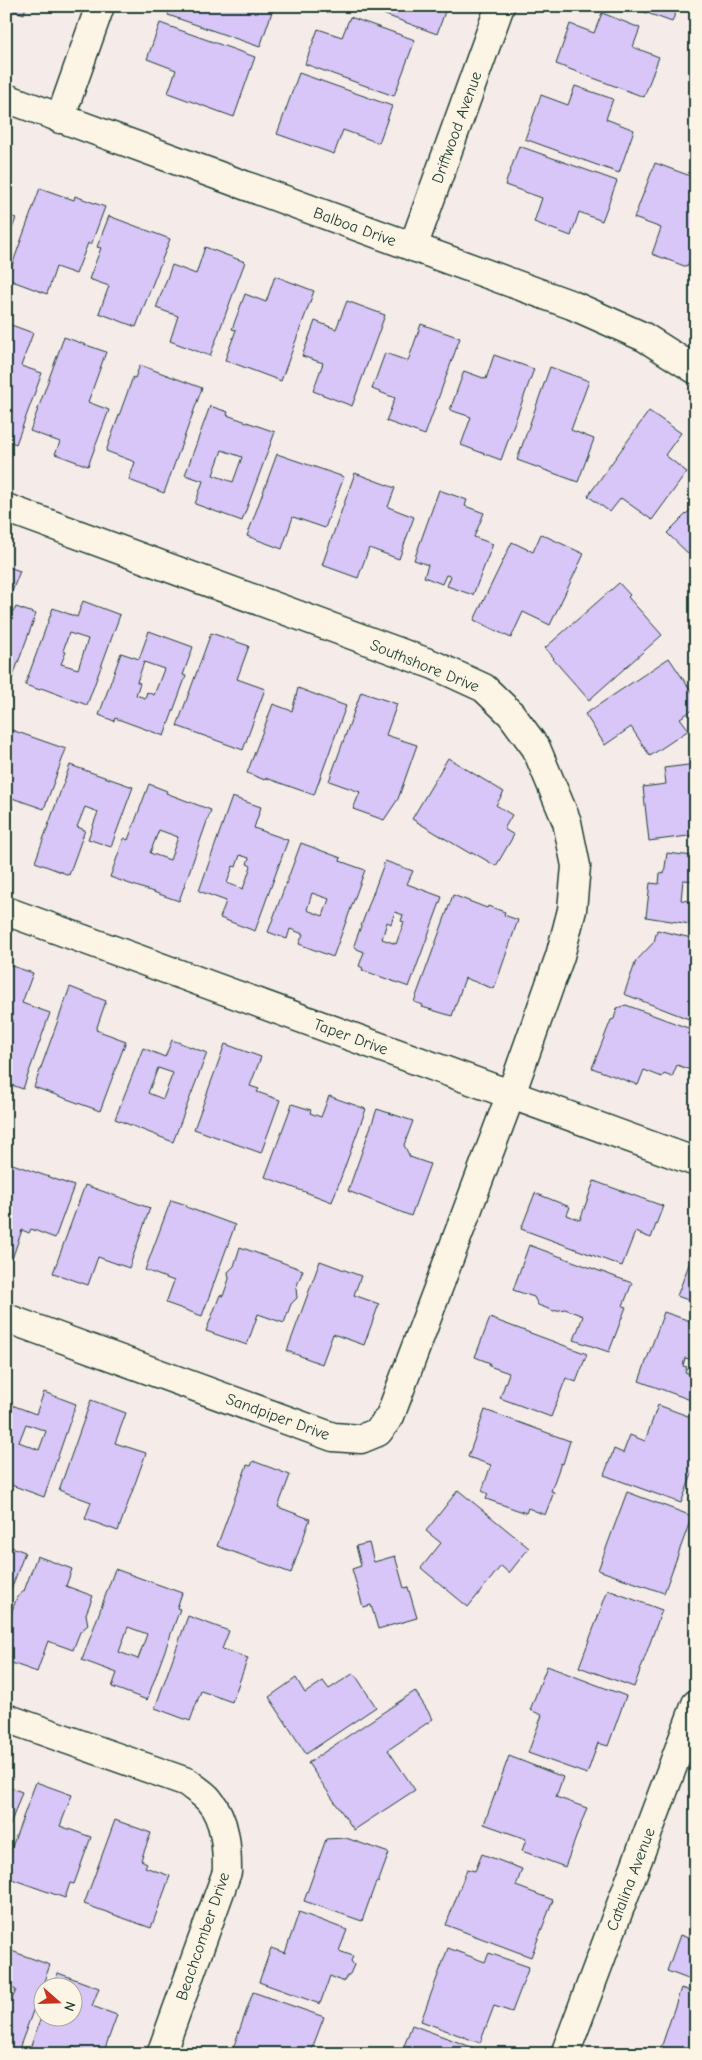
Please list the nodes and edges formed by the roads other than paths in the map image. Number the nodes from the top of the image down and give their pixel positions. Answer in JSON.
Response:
{"nodes":[{"id":1,"x":100,"y":6,"type":"edge"},
{"id":2,"x":500,"y":6,"type":"edge"},
{"id":3,"x":6,"y":98,"type":"edge"},
{"id":4,"x":60,"y":119,"type":"junction"},
{"id":5,"x":413,"y":247,"type":"junction"},
{"id":6,"x":696,"y":370,"type":"edge"},
{"id":7,"x":6,"y":508,"type":"edge"},
{"id":8,"x":6,"y":911,"type":"edge"},
{"id":9,"x":511,"y":1094,"type":"junction"},
{"id":10,"x":696,"y":1162,"type":"edge"},
{"id":11,"x":6,"y":1318,"type":"edge"},
{"id":12,"x":696,"y":1704,"type":"edge"},
{"id":13,"x":6,"y":1718,"type":"edge"},
{"id":14,"x":161,"y":2054,"type":"edge"},
{"id":15,"x":565,"y":2054,"type":"edge"}],
"edges":[{"from":1,"to":4,"type":"street"},
{"from":2,"to":5,"type":"street","name":"Driftwood Avenue"},
{"from":3,"to":4,"type":"street","name":"Balboa Drive"},
{"from":4,"to":5,"type":"street","name":"Balboa Drive"},
{"from":5,"to":6,"type":"street","name":"Balboa Drive"},
{"from":7,"to":9,"type":"street","name":"Southshore Drive"},
{"from":8,"to":9,"type":"street","name":"Taper Drive"},
{"from":9,"to":10,"type":"street","name":"Taper Drive"},
{"from":9,"to":11,"type":"street","name":"Sandpiper Drive"},
{"from":12,"to":15,"type":"street","name":"Catalina Avenue"},
{"from":13,"to":14,"type":"street","name":"Beachcomber Drive"}]}
